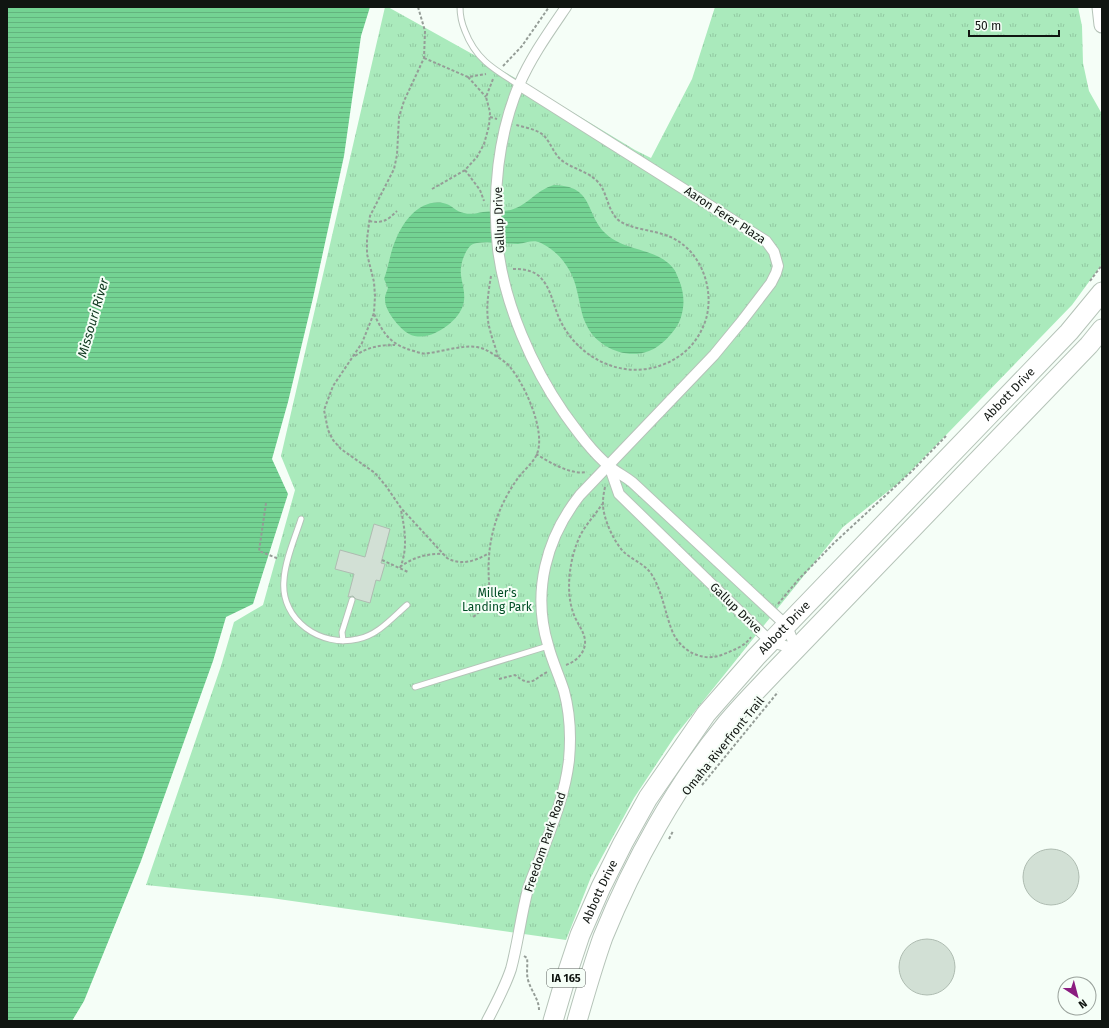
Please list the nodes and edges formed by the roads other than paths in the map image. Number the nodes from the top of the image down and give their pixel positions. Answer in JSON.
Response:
{"nodes":[{"id":1,"x":460,"y":7,"type":"edge"},
{"id":2,"x":566,"y":7,"type":"edge"},
{"id":3,"x":1100,"y":7,"type":"edge"},
{"id":4,"x":1102,"y":25,"type":"edge"},
{"id":5,"x":519,"y":85,"type":"junction"},
{"id":6,"x":1095,"y":288,"type":"edge"},
{"id":7,"x":1102,"y":329,"type":"edge"},
{"id":8,"x":609,"y":466,"type":"junction"},
{"id":9,"x":301,"y":519,"type":"dead end"},
{"id":10,"x":352,"y":600,"type":"dead end"},
{"id":11,"x":408,"y":605,"type":"dead end"},
{"id":12,"x":787,"y":626,"type":"junction"},
{"id":13,"x":343,"y":641,"type":"junction"},
{"id":14,"x":771,"y":642,"type":"junction"},
{"id":15,"x":548,"y":646,"type":"junction"},
{"id":16,"x":796,"y":649,"type":"junction"},
{"id":17,"x":415,"y":687,"type":"dead end"},
{"id":18,"x":546,"y":1017,"type":"edge"},
{"id":19,"x":487,"y":1021,"type":"edge"},
{"id":20,"x":577,"y":1021,"type":"edge"}],
"edges":[{"from":1,"to":5,"type":"lane"},
{"from":2,"to":5,"type":"street","name":"Gallup Drive"},
{"from":3,"to":4,"type":"street"},
{"from":5,"to":8,"type":"street","name":"Gallup Drive"},
{"from":5,"to":8,"type":"street","name":"Aaron Ferer Plaza"},
{"from":6,"to":12,"type":"highway","name":"Abbott Drive"},
{"from":7,"to":16,"type":"highway","name":"Abbott Drive"},
{"from":8,"to":12,"type":"street","name":"Gallup Drive"},
{"from":8,"to":14,"type":"street","name":"Gallup Drive"},
{"from":8,"to":15,"type":"street","name":"Freedom Park Road"},
{"from":9,"to":13,"type":"lane"},
{"from":10,"to":13,"type":"lane"},
{"from":11,"to":13,"type":"lane"},
{"from":12,"to":14,"type":"highway","name":"Abbott Drive"},
{"from":12,"to":16,"type":"street","name":"Gallup Drive"},
{"from":14,"to":16,"type":"street","name":"Gallup Drive"},
{"from":14,"to":18,"type":"highway","name":"Abbott Drive","number":"IA 165"},
{"from":15,"to":17,"type":"lane"},
{"from":15,"to":19,"type":"street","name":"Freedom Park Road"},
{"from":16,"to":20,"type":"highway","name":"Abbott Drive","number":"IA 165"}]}
